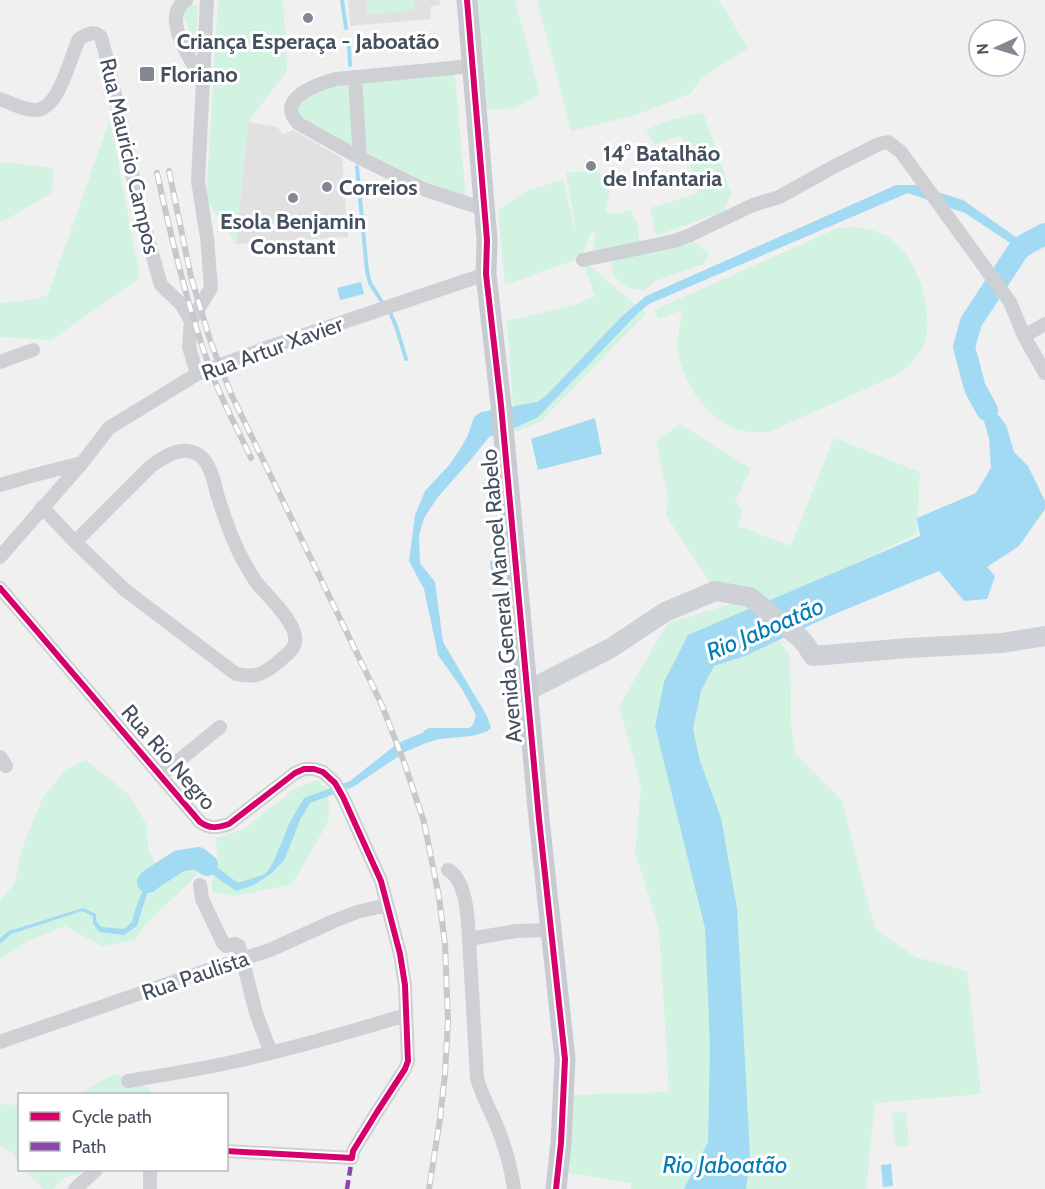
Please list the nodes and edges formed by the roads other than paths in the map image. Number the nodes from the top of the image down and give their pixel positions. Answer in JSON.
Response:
{"nodes":[{"id":1,"x":186,"y":0,"type":"edge"},
{"id":2,"x":207,"y":0,"type":"edge"},
{"id":3,"x":467,"y":0,"type":"edge"},
{"id":4,"x":472,"y":66,"type":"junction"},
{"id":5,"x":355,"y":77,"type":"junction"},
{"id":6,"x":202,"y":79,"type":"junction"},
{"id":7,"x":0,"y":99,"type":"edge"},
{"id":8,"x":360,"y":158,"type":"junction"},
{"id":9,"x":484,"y":209,"type":"junction"},
{"id":10,"x":583,"y":260,"type":"dead end"},
{"id":11,"x":486,"y":274,"type":"junction"},
{"id":12,"x":190,"y":321,"type":"junction"},
{"id":13,"x":1045,"y":324,"type":"edge"},
{"id":14,"x":1024,"y":336,"type":"junction"},
{"id":15,"x":33,"y":350,"type":"dead end"},
{"id":16,"x":0,"y":362,"type":"edge"},
{"id":17,"x":1045,"y":372,"type":"edge"},
{"id":18,"x":198,"y":374,"type":"junction"},
{"id":19,"x":82,"y":463,"type":"junction"},
{"id":20,"x":0,"y":485,"type":"edge"},
{"id":21,"x":42,"y":507,"type":"junction"},
{"id":22,"x":75,"y":542,"type":"junction"},
{"id":23,"x":0,"y":557,"type":"edge"},
{"id":24,"x":0,"y":588,"type":"edge"},
{"id":25,"x":1045,"y":636,"type":"edge"},
{"id":26,"x":527,"y":691,"type":"junction"},
{"id":27,"x":220,"y":727,"type":"dead end"},
{"id":28,"x":160,"y":776,"type":"junction"},
{"id":29,"x":448,"y":870,"type":"dead end"},
{"id":30,"x":200,"y":885,"type":"dead end"},
{"id":31,"x":387,"y":905,"type":"junction"},
{"id":32,"x":552,"y":930,"type":"junction"},
{"id":33,"x":469,"y":939,"type":"junction"},
{"id":34,"x":243,"y":958,"type":"junction"},
{"id":35,"x":406,"y":1015,"type":"junction"},
{"id":36,"x":0,"y":1042,"type":"edge"},
{"id":37,"x":271,"y":1053,"type":"junction"},
{"id":38,"x":128,"y":1081,"type":"dead end"},
{"id":39,"x":228,"y":1151,"type":"edge"},
{"id":40,"x":95,"y":1171,"type":"edge"},
{"id":41,"x":150,"y":1171,"type":"edge"},
{"id":42,"x":75,"y":1189,"type":"edge"},
{"id":43,"x":150,"y":1189,"type":"edge"},
{"id":44,"x":514,"y":1189,"type":"edge"},
{"id":45,"x":556,"y":1189,"type":"edge"}],
"edges":[{"from":1,"to":6,"type":"street"},
{"from":2,"to":6,"type":"street"},
{"from":3,"to":4,"type":"main road","name":"Avenida General Manoel Rabelo"},
{"from":4,"to":5,"type":"street"},
{"from":4,"to":9,"type":"main road","name":"Avenida General Manoel Rabelo"},
{"from":5,"to":8,"type":"street"},
{"from":5,"to":8,"type":"street"},
{"from":6,"to":12,"type":"street"},
{"from":7,"to":12,"type":"street","name":"Rua Mauricio Campos"},
{"from":8,"to":9,"type":"street"},
{"from":9,"to":11,"type":"main road","name":"Avenida General Manoel Rabelo"},
{"from":10,"to":14,"type":"street"},
{"from":11,"to":18,"type":"street","name":"Rua Artur Xavier"},
{"from":11,"to":26,"type":"main road","name":"Avenida General Manoel Rabelo"},
{"from":12,"to":18,"type":"street"},
{"from":13,"to":14,"type":"street"},
{"from":14,"to":17,"type":"street"},
{"from":15,"to":16,"type":"street"},
{"from":18,"to":19,"type":"street","name":"Rua Artur Xavier"},
{"from":19,"to":20,"type":"street"},
{"from":19,"to":21,"type":"street","name":"Rua Artur Xavier"},
{"from":21,"to":22,"type":"street"},
{"from":21,"to":23,"type":"street","name":"Rua Artur Xavier"},
{"from":22,"to":22,"type":"street"},
{"from":24,"to":28,"type":"street","name":"Rua Rio Negro"},
{"from":25,"to":26,"type":"street"},
{"from":26,"to":32,"type":"main road","name":"Avenida General Manoel Rabelo"},
{"from":27,"to":28,"type":"street"},
{"from":28,"to":31,"type":"street","name":"Rua Rio Negro"},
{"from":29,"to":33,"type":"street"},
{"from":30,"to":34,"type":"street"},
{"from":31,"to":34,"type":"street","name":"Rua Paulista"},
{"from":31,"to":35,"type":"street","name":"Rua Rio Negro"},
{"from":32,"to":33,"type":"street"},
{"from":32,"to":45,"type":"main road","name":"Avenida General Manoel Rabelo"},
{"from":33,"to":44,"type":"street"},
{"from":34,"to":36,"type":"street","name":"Rua Paulista"},
{"from":34,"to":37,"type":"street"},
{"from":35,"to":37,"type":"street"},
{"from":35,"to":39,"type":"street","name":"Rua Rio Negro"},
{"from":37,"to":38,"type":"street"},
{"from":40,"to":42,"type":"street"},
{"from":41,"to":43,"type":"street"}]}
